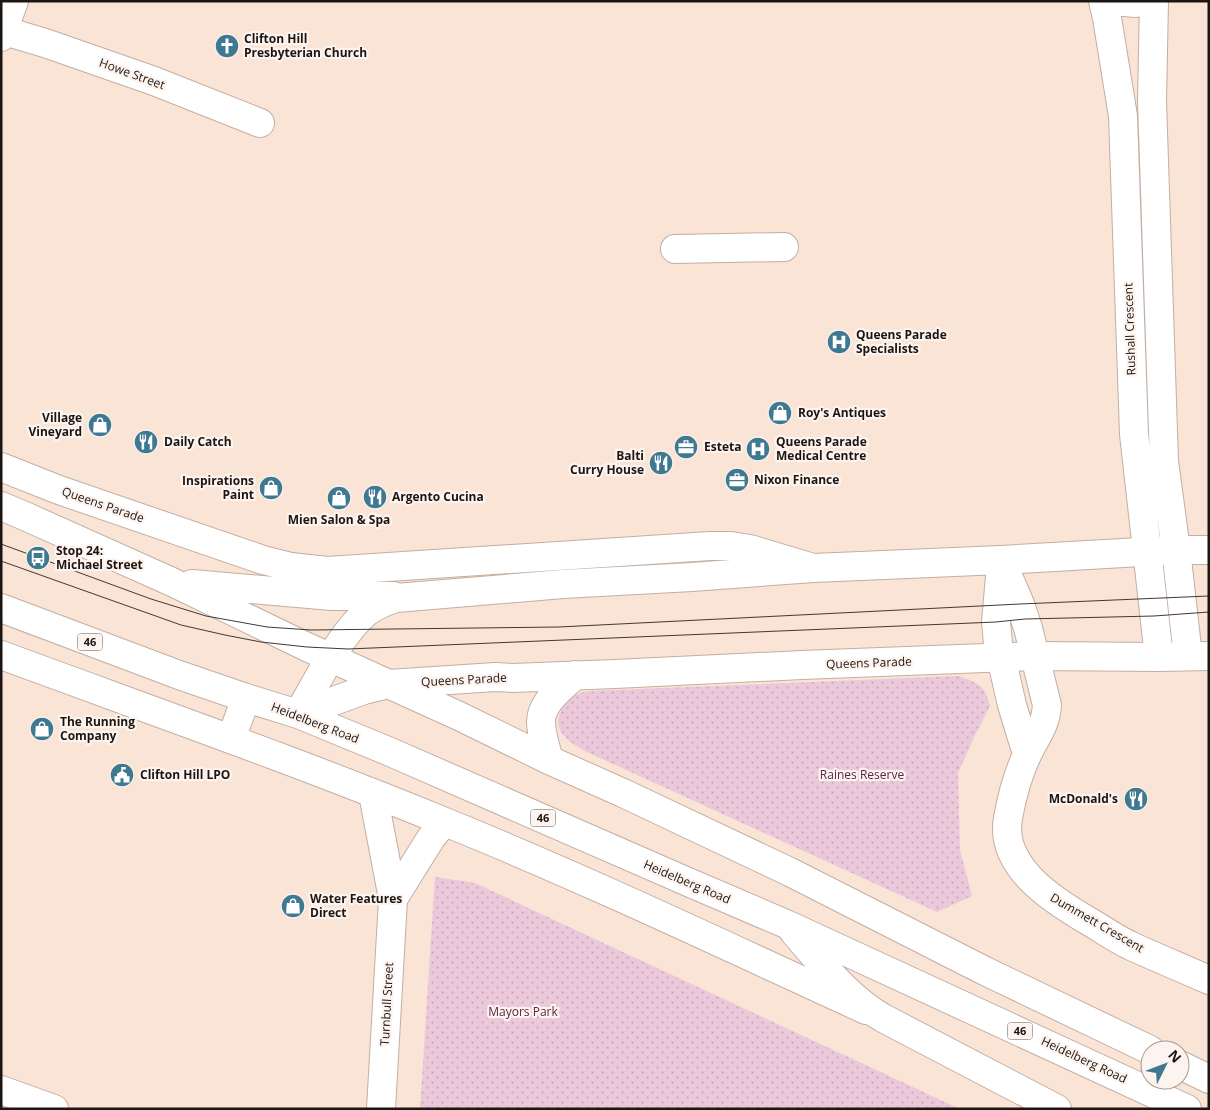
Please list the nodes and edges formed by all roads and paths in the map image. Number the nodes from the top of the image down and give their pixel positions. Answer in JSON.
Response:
{"nodes":[{"id":1,"x":14,"y":1,"type":"edge"},
{"id":2,"x":1104,"y":1,"type":"edge"},
{"id":3,"x":1114,"y":1,"type":"edge"},
{"id":4,"x":1142,"y":1,"type":"edge"},
{"id":5,"x":1154,"y":1,"type":"edge"},
{"id":6,"x":2,"y":33,"type":"edge"},
{"id":7,"x":260,"y":123,"type":"dead end"},
{"id":8,"x":784,"y":248,"type":"dead end"},
{"id":9,"x":675,"y":249,"type":"dead end"},
{"id":10,"x":8,"y":469,"type":"edge"},
{"id":11,"x":1,"y":506,"type":"edge"},
{"id":12,"x":1176,"y":550,"type":"junction"},
{"id":13,"x":1209,"y":550,"type":"edge"},
{"id":14,"x":1147,"y":552,"type":"junction"},
{"id":15,"x":562,"y":555,"type":"junction"},
{"id":16,"x":1001,"y":560,"type":"junction"},
{"id":17,"x":813,"y":568,"type":"junction"},
{"id":18,"x":172,"y":582,"type":"junction"},
{"id":19,"x":563,"y":584,"type":"junction"},
{"id":20,"x":404,"y":596,"type":"junction"},
{"id":21,"x":1,"y":608,"type":"edge"},
{"id":22,"x":1,"y":655,"type":"edge"},
{"id":23,"x":1036,"y":656,"type":"junction"},
{"id":24,"x":1198,"y":656,"type":"edge"},
{"id":25,"x":331,"y":657,"type":"junction"},
{"id":26,"x":1000,"y":657,"type":"junction"},
{"id":27,"x":1160,"y":657,"type":"junction"},
{"id":28,"x":575,"y":675,"type":"junction"},
{"id":29,"x":389,"y":684,"type":"junction"},
{"id":30,"x":246,"y":698,"type":"junction"},
{"id":31,"x":298,"y":714,"type":"junction"},
{"id":32,"x":230,"y":739,"type":"junction"},
{"id":33,"x":1028,"y":754,"type":"junction"},
{"id":34,"x":549,"y":760,"type":"junction"},
{"id":35,"x":373,"y":794,"type":"junction"},
{"id":36,"x":444,"y":822,"type":"junction"},
{"id":37,"x":393,"y":899,"type":"junction"},
{"id":38,"x":786,"y":924,"type":"junction"},
{"id":39,"x":1209,"y":980,"type":"edge"},
{"id":40,"x":883,"y":1018,"type":"junction"},
{"id":41,"x":1140,"y":1045,"type":"edge"},
{"id":42,"x":1190,"y":1070,"type":"edge"},
{"id":43,"x":1209,"y":1079,"type":"edge"},
{"id":44,"x":1,"y":1090,"type":"edge"},
{"id":45,"x":54,"y":1109,"type":"edge"},
{"id":46,"x":381,"y":1109,"type":"edge"},
{"id":47,"x":1057,"y":1109,"type":"edge"},
{"id":48,"x":1187,"y":1109,"type":"edge"}],
"edges":[{"from":1,"to":6,"type":"main road"},
{"from":2,"to":14,"type":"main road","name":"Rushall Crescent"},
{"from":3,"to":4,"type":"main road"},
{"from":5,"to":12,"type":"main road"},
{"from":6,"to":7,"type":"main road","name":"Howe Street"},
{"from":8,"to":9,"type":"main road"},
{"from":10,"to":11,"type":"main road","name":"Queens Parade"},
{"from":10,"to":15,"type":"main road","name":"Queens Parade"},
{"from":11,"to":18,"type":"main road","name":"Queens Parade"},
{"from":12,"to":13,"type":"main road","name":"Queens Parade"},
{"from":12,"to":14,"type":"main road","name":"Queens Parade"},
{"from":12,"to":24,"type":"main road"},
{"from":14,"to":16,"type":"main road","name":"Queens Parade"},
{"from":14,"to":27,"type":"main road","name":"Rushall Crescent"},
{"from":15,"to":17,"type":"main road","name":"Queens Parade"},
{"from":15,"to":19,"type":"main road"},
{"from":16,"to":17,"type":"main road","name":"Queens Parade"},
{"from":16,"to":23,"type":"main road","name":"Dummett Crescent"},
{"from":16,"to":26,"type":"main road"},
{"from":17,"to":19,"type":"main road","name":"Queens Parade"},
{"from":18,"to":20,"type":"main road"},
{"from":18,"to":25,"type":"main road"},
{"from":19,"to":20,"type":"main road","name":"Queens Parade"},
{"from":20,"to":25,"type":"main road","name":"Queens Parade"},
{"from":21,"to":30,"type":"main road","name":"Heidelberg Road","number":"46"},
{"from":22,"to":32,"type":"main road"},
{"from":23,"to":26,"type":"main road","name":"Queens Parade"},
{"from":23,"to":27,"type":"main road","name":"Queens Parade"},
{"from":23,"to":33,"type":"main road","name":"Dummett Crescent"},
{"from":24,"to":27,"type":"main road","name":"Queens Parade"},
{"from":25,"to":29,"type":"main road"},
{"from":25,"to":31,"type":"main road","name":"Queens Parade"},
{"from":26,"to":28,"type":"main road","name":"Queens Parade"},
{"from":26,"to":33,"type":"main road"},
{"from":28,"to":29,"type":"main road","name":"Queens Parade"},
{"from":28,"to":34,"type":"main road"},
{"from":29,"to":31,"type":"main road","name":"Queens Parade"},
{"from":29,"to":34,"type":"main road"},
{"from":30,"to":31,"type":"main road","name":"Heidelberg Road","number":"46"},
{"from":30,"to":32,"type":"main road"},
{"from":31,"to":38,"type":"main road","name":"Heidelberg Road","number":"46"},
{"from":32,"to":35,"type":"main road"},
{"from":33,"to":39,"type":"main road","name":"Dummett Crescent"},
{"from":34,"to":41,"type":"main road"},
{"from":35,"to":36,"type":"main road"},
{"from":35,"to":37,"type":"main road","name":"Turnbull Street"},
{"from":36,"to":37,"type":"main road","name":"Turnbull Street"},
{"from":36,"to":40,"type":"main road"},
{"from":37,"to":46,"type":"main road","name":"Turnbull Street"},
{"from":38,"to":40,"type":"main road"},
{"from":38,"to":48,"type":"main road","name":"Heidelberg Road","number":"46"},
{"from":40,"to":47,"type":"main road"},
{"from":42,"to":43,"type":"main road"},
{"from":44,"to":45,"type":"main road"}]}
